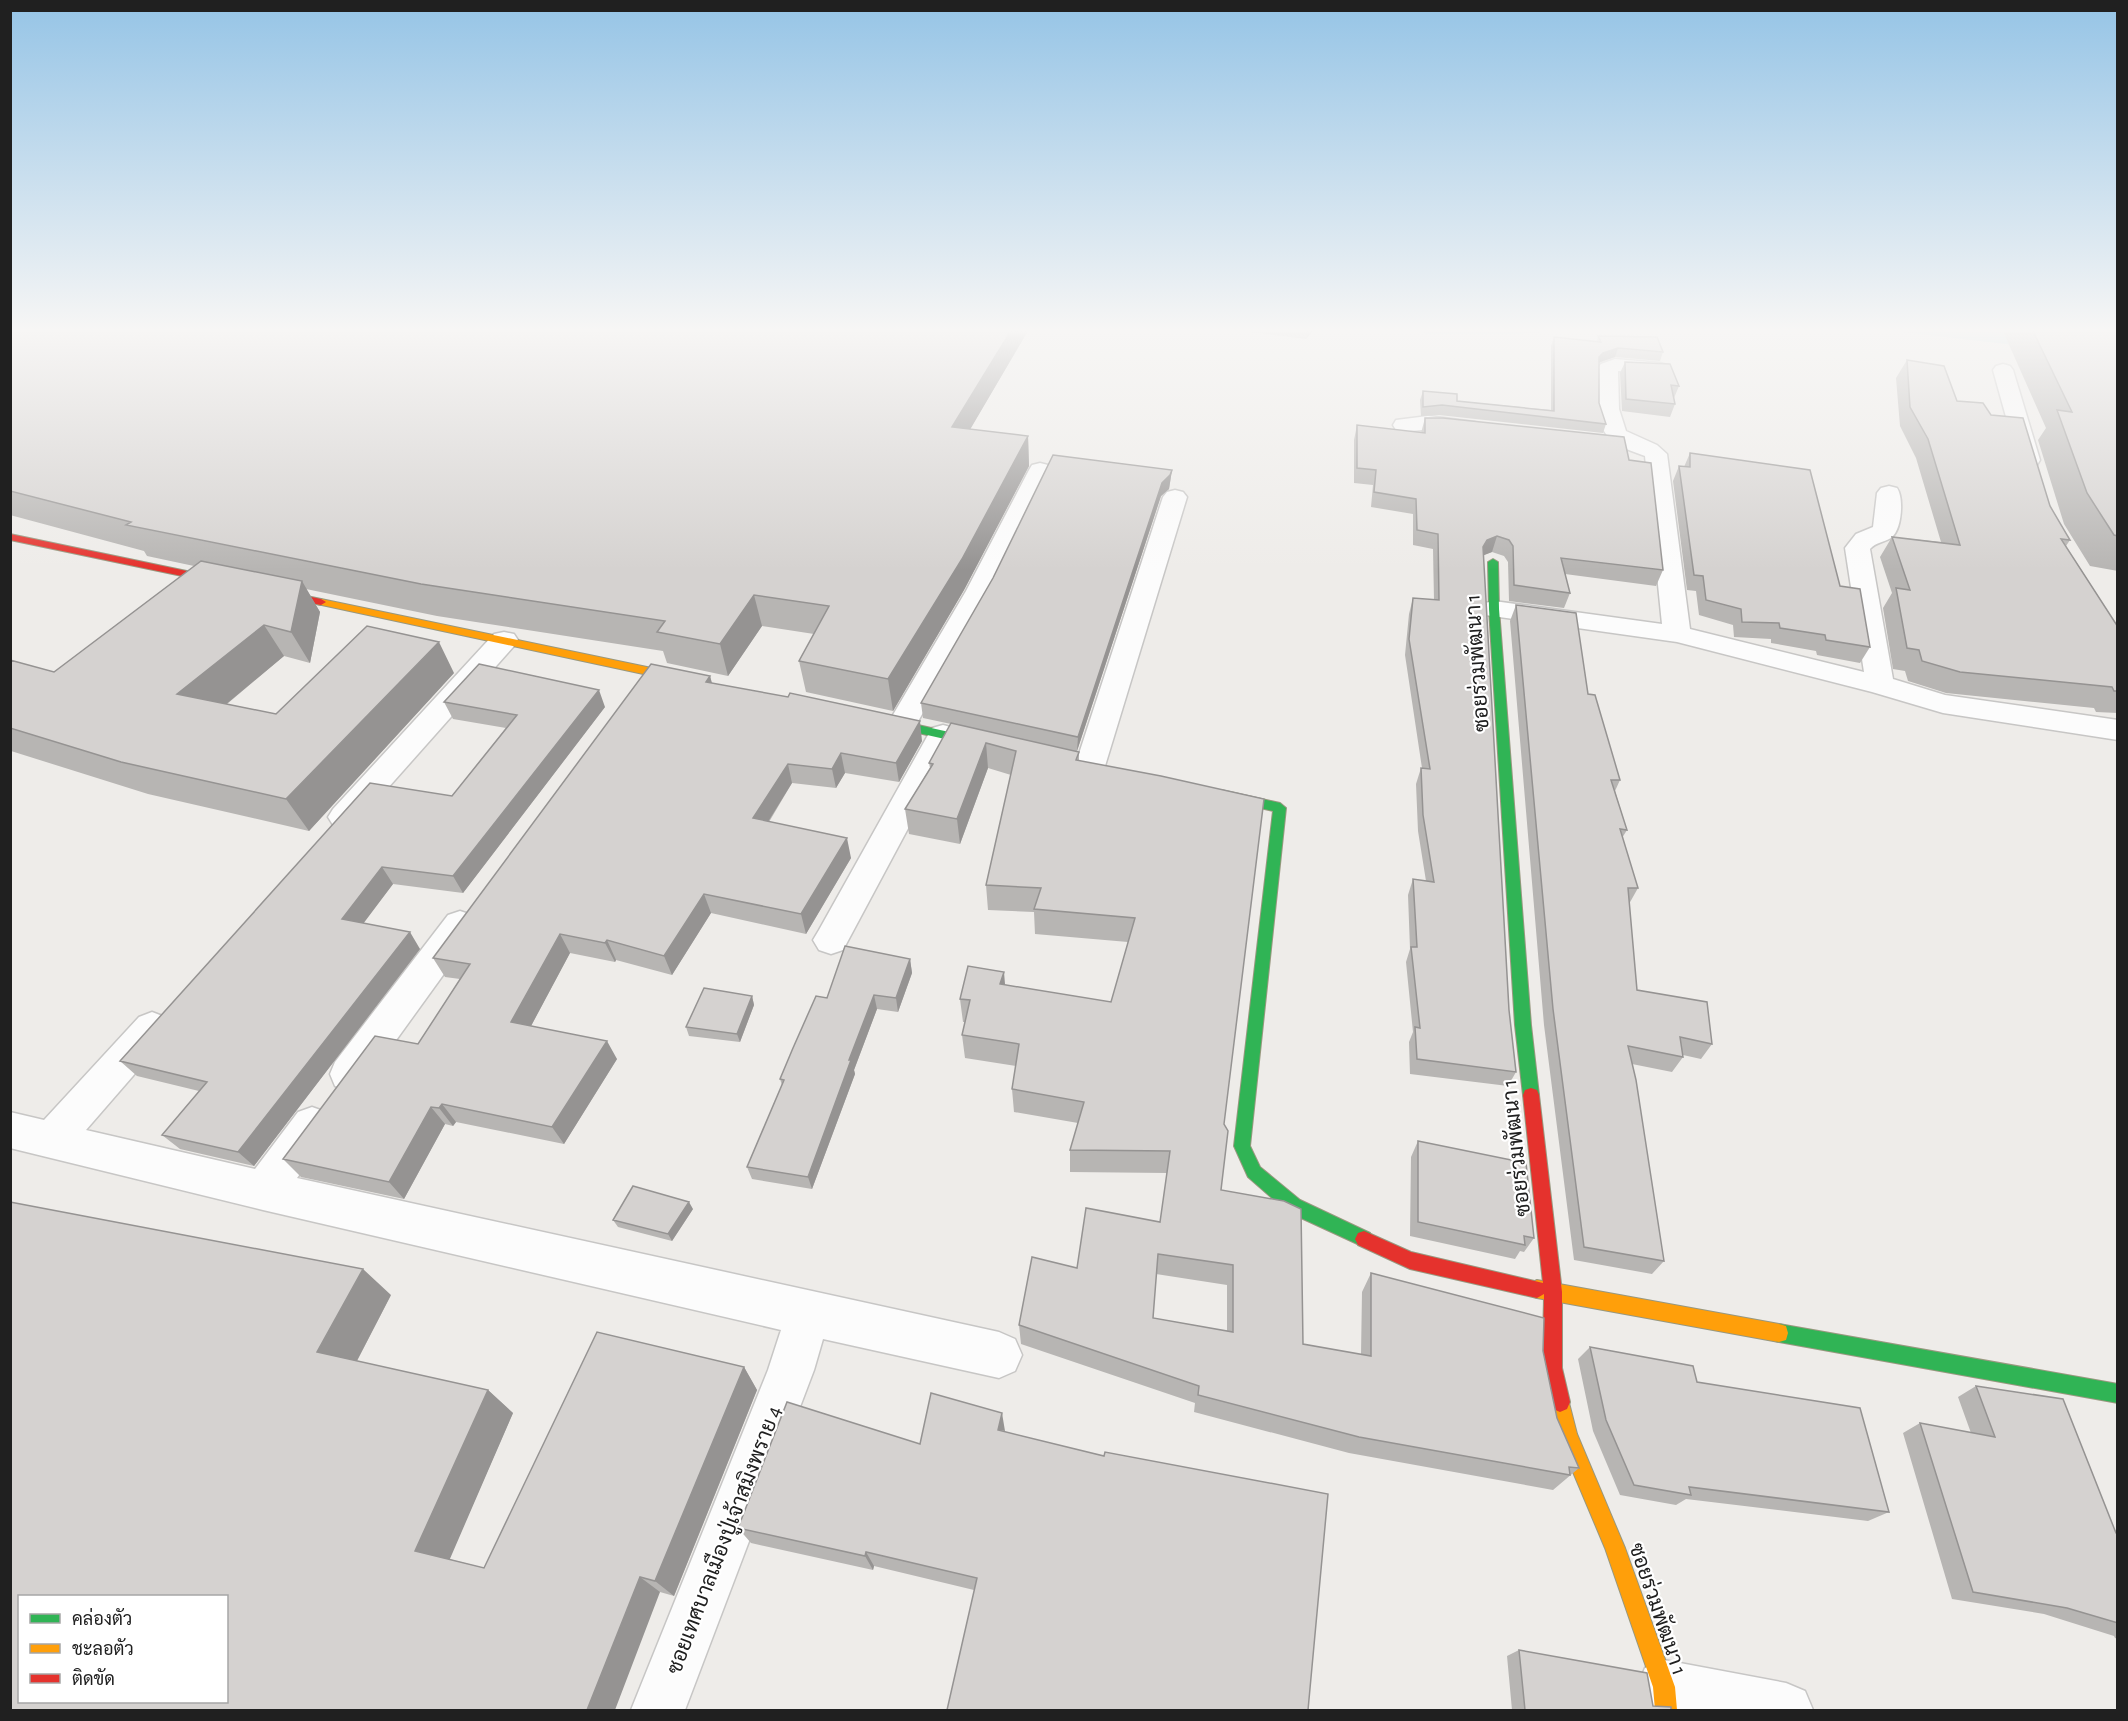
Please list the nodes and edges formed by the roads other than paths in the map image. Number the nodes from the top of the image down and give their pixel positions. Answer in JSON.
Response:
{"nodes":[{"id":1,"x":1609,"y":409,"type":"edge"},
{"id":2,"x":2015,"y":409,"type":"edge"},
{"id":3,"x":1404,"y":425,"type":"dead end"},
{"id":4,"x":1485,"y":429,"type":"edge"},
{"id":5,"x":1600,"y":442,"type":"edge"},
{"id":6,"x":1630,"y":443,"type":"junction"},
{"id":7,"x":1040,"y":470,"type":"dead end"},
{"id":8,"x":2037,"y":484,"type":"edge"},
{"id":9,"x":1889,"y":493,"type":"dead end"},
{"id":10,"x":1175,"y":497,"type":"dead end"},
{"id":11,"x":10,"y":537,"type":"edge"},
{"id":12,"x":1493,"y":562,"type":"dead end"},
{"id":13,"x":1494,"y":609,"type":"junction"},
{"id":14,"x":1677,"y":634,"type":"junction"},
{"id":15,"x":504,"y":640,"type":"junction"},
{"id":16,"x":650,"y":671,"type":"junction"},
{"id":17,"x":705,"y":683,"type":"edge"},
{"id":18,"x":1880,"y":684,"type":"junction"},
{"id":19,"x":629,"y":699,"type":"edge"},
{"id":20,"x":870,"y":718,"type":"edge"},
{"id":21,"x":902,"y":725,"type":"junction"},
{"id":22,"x":2118,"y":730,"type":"edge"},
{"id":23,"x":943,"y":735,"type":"junction"},
{"id":24,"x":999,"y":747,"type":"edge"},
{"id":25,"x":1090,"y":766,"type":"edge"},
{"id":26,"x":1202,"y":791,"type":"edge"},
{"id":27,"x":321,"y":842,"type":"edge"},
{"id":28,"x":476,"y":903,"type":"edge"},
{"id":29,"x":831,"y":940,"type":"dead end"},
{"id":30,"x":170,"y":1008,"type":"edge"},
{"id":31,"x":10,"y":1130,"type":"edge"},
{"id":32,"x":51,"y":1140,"type":"junction"},
{"id":33,"x":263,"y":1191,"type":"junction"},
{"id":34,"x":1553,"y":1292,"type":"junction"},
{"id":35,"x":801,"y":1338,"type":"junction"},
{"id":36,"x":999,"y":1355,"type":"dead end"},
{"id":37,"x":2118,"y":1394,"type":"edge"},
{"id":38,"x":1665,"y":1699,"type":"edge"},
{"id":39,"x":658,"y":1710,"type":"edge"},
{"id":40,"x":1786,"y":1710,"type":"edge"}],
"edges":[{"from":1,"to":6,"type":"street"},
{"from":2,"to":8,"type":"street"},
{"from":3,"to":4,"type":"street"},
{"from":5,"to":6,"type":"street"},
{"from":6,"to":14,"type":"street"},
{"from":7,"to":21,"type":"street"},
{"from":9,"to":18,"type":"street"},
{"from":10,"to":25,"type":"street"},
{"from":11,"to":15,"type":"street"},
{"from":12,"to":13,"type":"street","name":"ซอยร่วมพัฒนา 1"},
{"from":13,"to":14,"type":"street"},
{"from":13,"to":34,"type":"street","name":"ซอยร่วมพัฒนา 1"},
{"from":14,"to":18,"type":"street"},
{"from":15,"to":16,"type":"street"},
{"from":15,"to":27,"type":"street"},
{"from":16,"to":17,"type":"street"},
{"from":16,"to":19,"type":"street"},
{"from":18,"to":22,"type":"street"},
{"from":20,"to":21,"type":"street"},
{"from":21,"to":23,"type":"street"},
{"from":23,"to":24,"type":"street"},
{"from":23,"to":29,"type":"street"},
{"from":26,"to":34,"type":"street"},
{"from":28,"to":33,"type":"street"},
{"from":30,"to":32,"type":"street"},
{"from":31,"to":32,"type":"street"},
{"from":32,"to":33,"type":"street"},
{"from":33,"to":35,"type":"street"},
{"from":34,"to":37,"type":"street"},
{"from":34,"to":38,"type":"street","name":"ซอยร่วมพัฒนา 1"},
{"from":35,"to":36,"type":"street"},
{"from":35,"to":39,"type":"street","name":"ซอยเทศบาลเมืองปู่เจ้าสมิงพราย 4"},
{"from":38,"to":40,"type":"street"}]}
